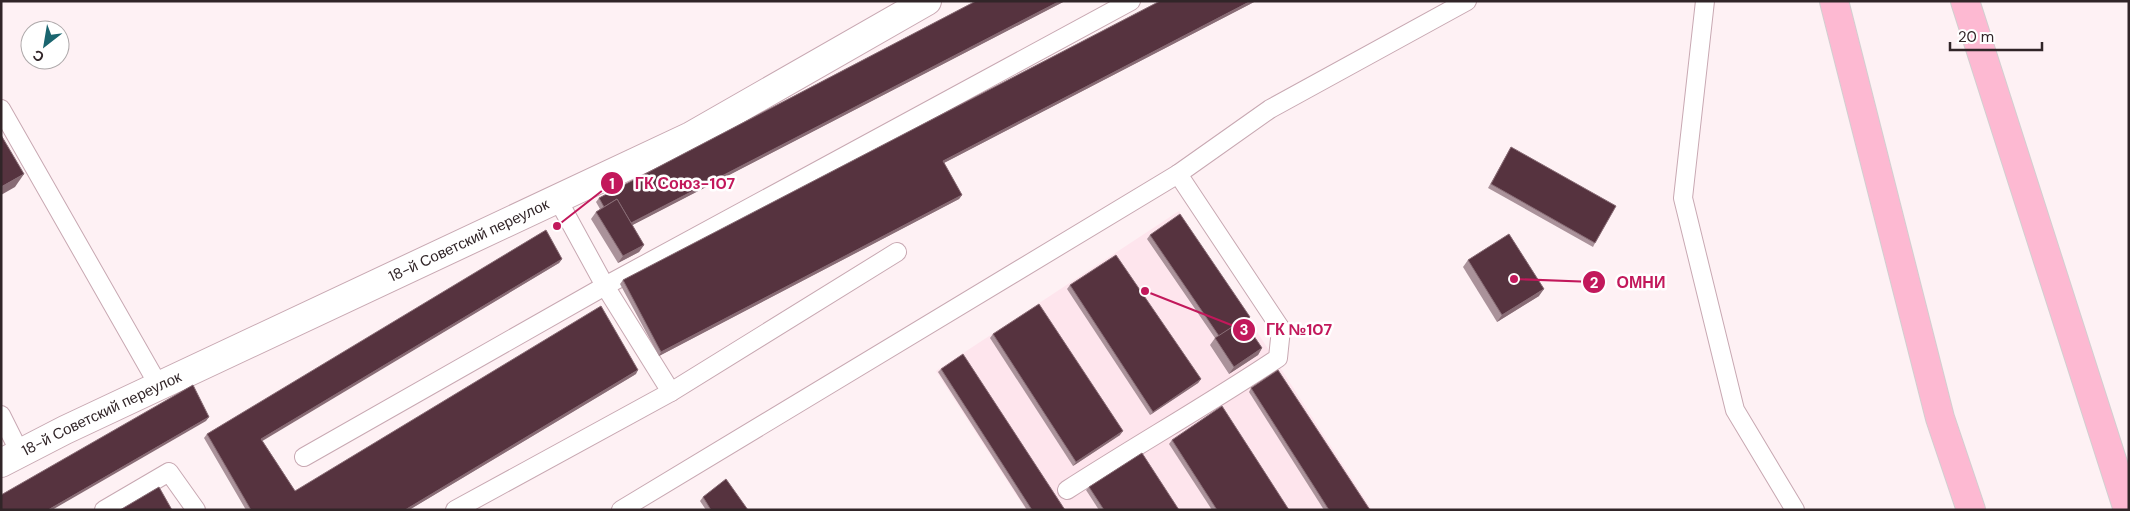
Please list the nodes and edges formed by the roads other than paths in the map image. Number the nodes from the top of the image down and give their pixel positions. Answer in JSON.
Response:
{"nodes":[{"id":1,"x":927,"y":1,"type":"edge"},
{"id":2,"x":1131,"y":1,"type":"edge"},
{"id":3,"x":1467,"y":1,"type":"edge"},
{"id":4,"x":1706,"y":1,"type":"edge"},
{"id":5,"x":1834,"y":1,"type":"edge"},
{"id":6,"x":1965,"y":1,"type":"edge"},
{"id":7,"x":1,"y":109,"type":"edge"},
{"id":8,"x":1178,"y":174,"type":"junction"},
{"id":9,"x":558,"y":200,"type":"junction"},
{"id":10,"x":897,"y":252,"type":"dead end"},
{"id":11,"x":605,"y":286,"type":"junction"},
{"id":12,"x":159,"y":386,"type":"junction"},
{"id":13,"x":671,"y":392,"type":"junction"},
{"id":14,"x":1,"y":415,"type":"edge"},
{"id":15,"x":304,"y":457,"type":"dead end"},
{"id":16,"x":11,"y":458,"type":"edge"},
{"id":17,"x":1067,"y":490,"type":"dead end"},
{"id":18,"x":632,"y":507,"type":"edge"},
{"id":19,"x":104,"y":510,"type":"edge"},
{"id":20,"x":196,"y":510,"type":"edge"},
{"id":21,"x":455,"y":510,"type":"edge"},
{"id":22,"x":1795,"y":510,"type":"edge"},
{"id":23,"x":1971,"y":510,"type":"edge"},
{"id":24,"x":2128,"y":510,"type":"edge"}],
"edges":[{"from":1,"to":9,"type":"street","name":"18-й Советский переулок"},
{"from":2,"to":11,"type":"lane"},
{"from":3,"to":8,"type":"lane"},
{"from":4,"to":22,"type":"lane"},
{"from":5,"to":23,"type":"main road"},
{"from":6,"to":24,"type":"main road"},
{"from":7,"to":12,"type":"lane"},
{"from":8,"to":17,"type":"lane"},
{"from":8,"to":18,"type":"lane"},
{"from":9,"to":11,"type":"lane"},
{"from":9,"to":12,"type":"street","name":"18-й Советский переулок"},
{"from":10,"to":13,"type":"lane"},
{"from":11,"to":13,"type":"lane"},
{"from":11,"to":15,"type":"lane"},
{"from":12,"to":16,"type":"street","name":"18-й Советский переулок"},
{"from":13,"to":21,"type":"lane"},
{"from":14,"to":16,"type":"lane"},
{"from":19,"to":20,"type":"lane"}]}
